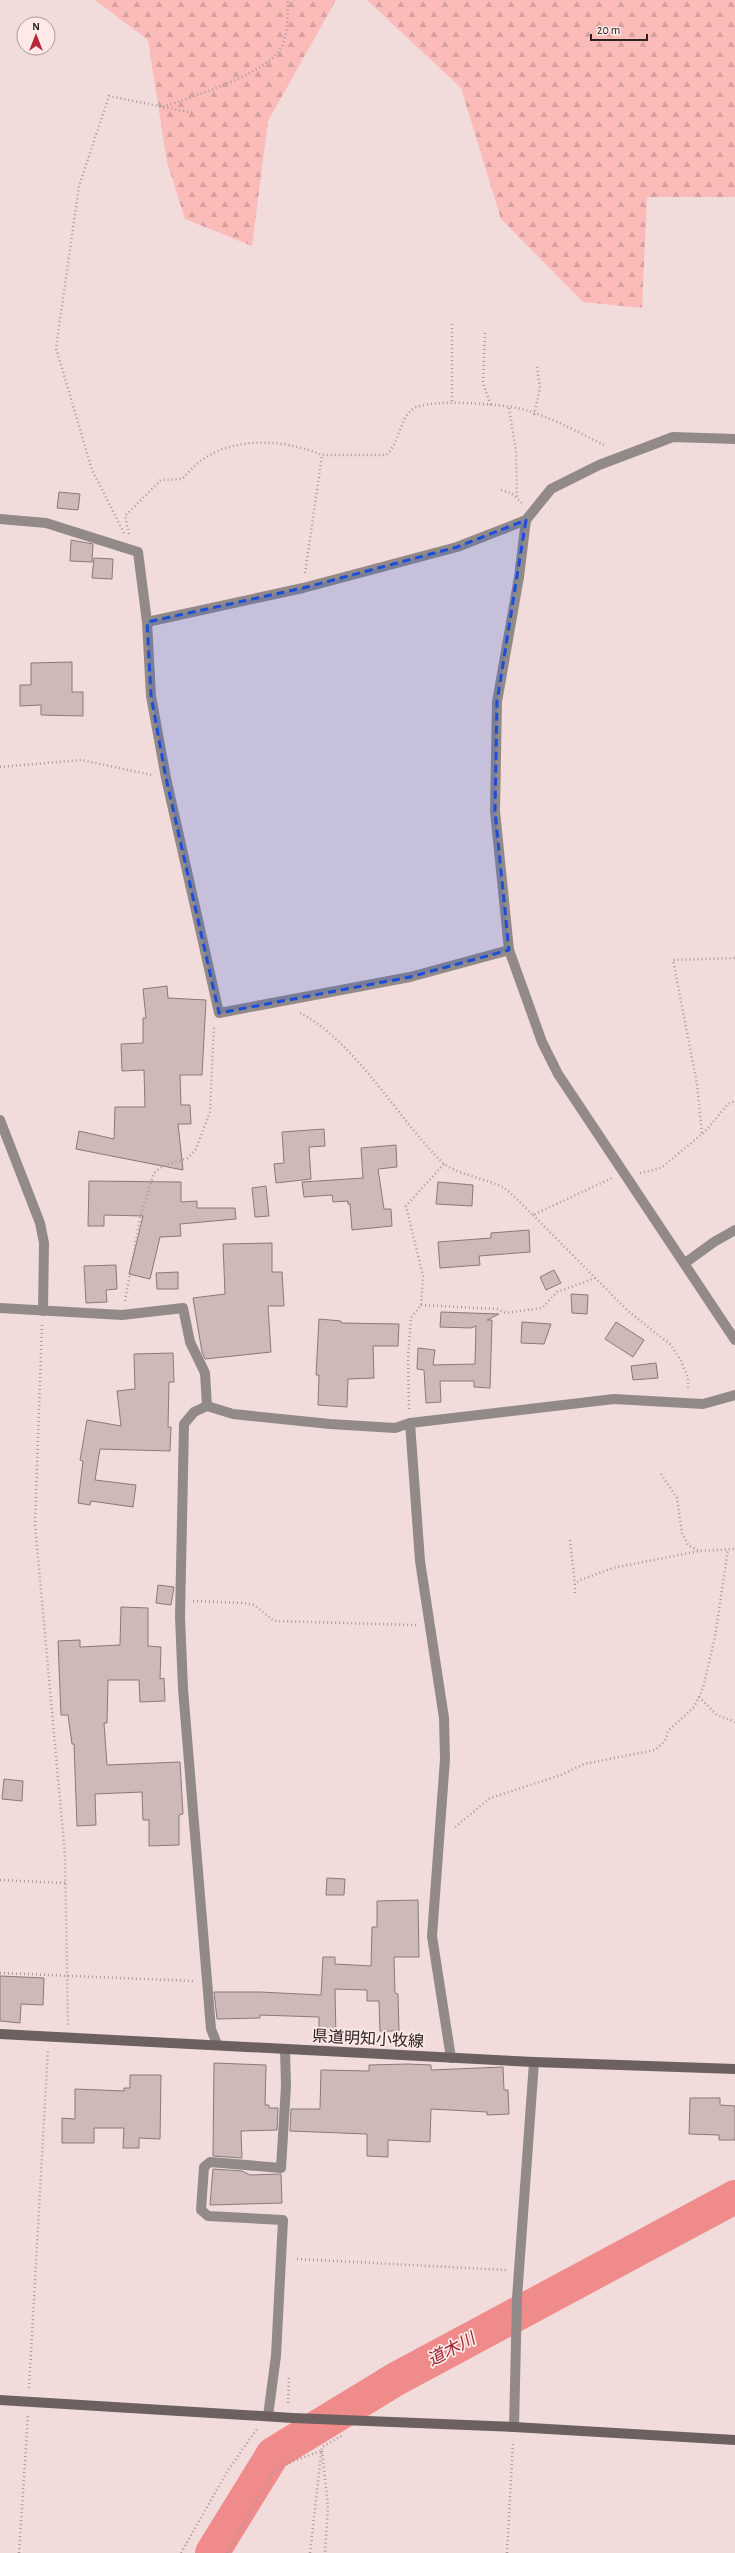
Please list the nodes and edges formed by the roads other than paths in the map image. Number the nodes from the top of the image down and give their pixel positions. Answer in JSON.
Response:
{"nodes":[{"id":1,"x":735,"y":438,"type":"edge"},
{"id":2,"x":529,"y":517,"type":"junction"},
{"id":3,"x":0,"y":519,"type":"edge"},
{"id":4,"x":146,"y":622,"type":"junction"},
{"id":5,"x":510,"y":950,"type":"junction"},
{"id":6,"x":0,"y":1120,"type":"edge"},
{"id":7,"x":735,"y":1230,"type":"edge"},
{"id":8,"x":685,"y":1263,"type":"junction"},
{"id":9,"x":0,"y":1308,"type":"edge"},
{"id":10,"x":43,"y":1310,"type":"junction"},
{"id":11,"x":735,"y":1340,"type":"edge"},
{"id":12,"x":735,"y":1395,"type":"edge"},
{"id":13,"x":207,"y":1406,"type":"junction"},
{"id":14,"x":410,"y":1423,"type":"junction"},
{"id":15,"x":0,"y":2034,"type":"edge"},
{"id":16,"x":217,"y":2044,"type":"junction"},
{"id":17,"x":285,"y":2049,"type":"junction"},
{"id":18,"x":451,"y":2058,"type":"junction"},
{"id":19,"x":534,"y":2062,"type":"junction"},
{"id":20,"x":735,"y":2069,"type":"edge"},
{"id":21,"x":0,"y":2400,"type":"edge"},
{"id":22,"x":268,"y":2416,"type":"junction"},
{"id":23,"x":514,"y":2427,"type":"junction"},
{"id":24,"x":735,"y":2440,"type":"edge"}],
"edges":[{"from":1,"to":2,"type":"street"},
{"from":2,"to":4,"type":"street"},
{"from":2,"to":5,"type":"street"},
{"from":3,"to":4,"type":"street"},
{"from":4,"to":5,"type":"street"},
{"from":5,"to":8,"type":"street"},
{"from":6,"to":10,"type":"street"},
{"from":7,"to":8,"type":"street"},
{"from":8,"to":11,"type":"street"},
{"from":9,"to":10,"type":"street"},
{"from":10,"to":13,"type":"street"},
{"from":12,"to":14,"type":"street"},
{"from":13,"to":14,"type":"street"},
{"from":13,"to":16,"type":"street"},
{"from":14,"to":18,"type":"street"},
{"from":15,"to":16,"type":"main road","name":"県道明知小牧線"},
{"from":16,"to":17,"type":"main road","name":"県道明知小牧線"},
{"from":17,"to":18,"type":"main road","name":"県道明知小牧線"},
{"from":17,"to":22,"type":"street"},
{"from":18,"to":19,"type":"main road","name":"県道明知小牧線"},
{"from":19,"to":20,"type":"main road","name":"県道明知小牧線"},
{"from":19,"to":23,"type":"street"},
{"from":21,"to":22,"type":"main road"},
{"from":22,"to":23,"type":"main road"},
{"from":23,"to":24,"type":"main road"}]}
